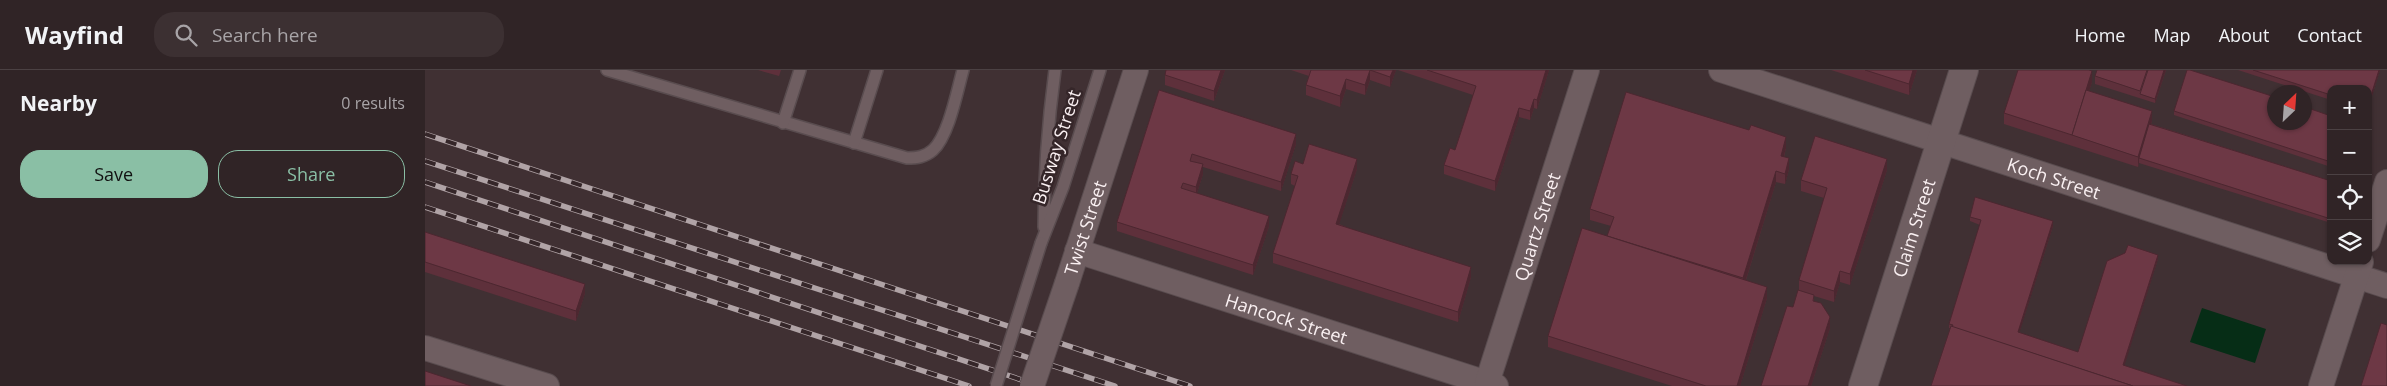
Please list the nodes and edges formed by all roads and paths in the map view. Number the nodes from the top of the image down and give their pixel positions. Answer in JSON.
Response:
{"nodes":[{"id":1,"x":607,"y":70,"type":"edge"},
{"id":2,"x":800,"y":70,"type":"edge"},
{"id":3,"x":877,"y":70,"type":"edge"},
{"id":4,"x":963,"y":70,"type":"edge"},
{"id":5,"x":1055,"y":70,"type":"edge"},
{"id":6,"x":1100,"y":70,"type":"edge"},
{"id":7,"x":1136,"y":70,"type":"edge"},
{"id":8,"x":1587,"y":70,"type":"edge"},
{"id":9,"x":1721,"y":70,"type":"edge"},
{"id":10,"x":1964,"y":70,"type":"edge"},
{"id":11,"x":783,"y":123,"type":"junction"},
{"id":12,"x":1941,"y":142,"type":"junction"},
{"id":13,"x":854,"y":143,"type":"junction"},
{"id":14,"x":2387,"y":182,"type":"edge"},
{"id":15,"x":2372,"y":228,"type":"edge"},
{"id":16,"x":1043,"y":239,"type":"junction"},
{"id":17,"x":1077,"y":251,"type":"junction"},
{"id":18,"x":2359,"y":269,"type":"edge"},
{"id":19,"x":2387,"y":286,"type":"edge"},
{"id":20,"x":425,"y":348,"type":"edge"},
{"id":21,"x":1491,"y":385,"type":"edge"},
{"id":22,"x":547,"y":386,"type":"edge"},
{"id":23,"x":996,"y":386,"type":"edge"},
{"id":24,"x":1032,"y":386,"type":"edge"},
{"id":25,"x":1863,"y":386,"type":"edge"},
{"id":26,"x":2321,"y":386,"type":"edge"}],
"edges":[{"from":1,"to":11,"type":"lane"},
{"from":2,"to":11,"type":"lane"},
{"from":3,"to":13,"type":"lane"},
{"from":4,"to":13,"type":"lane"},
{"from":5,"to":16,"type":"lane","name":"Busway Street"},
{"from":6,"to":16,"type":"lane","name":"Busway Street"},
{"from":7,"to":17,"type":"street","name":"Twist Street"},
{"from":8,"to":21,"type":"street","name":"Quartz Street"},
{"from":9,"to":12,"type":"street","name":"Koch Street"},
{"from":10,"to":12,"type":"street","name":"Claim Street"},
{"from":11,"to":13,"type":"lane"},
{"from":12,"to":18,"type":"street","name":"Koch Street"},
{"from":12,"to":25,"type":"street","name":"Claim Street"},
{"from":14,"to":15,"type":"street"},
{"from":16,"to":23,"type":"lane","name":"Busway Street","bridge":true},
{"from":17,"to":21,"type":"street","name":"Hancock Street"},
{"from":17,"to":24,"type":"street","name":"Twist Street","bridge":true},
{"from":18,"to":19,"type":"street","name":"Koch Street"},
{"from":18,"to":26,"type":"street"},
{"from":20,"to":22,"type":"street"}]}
